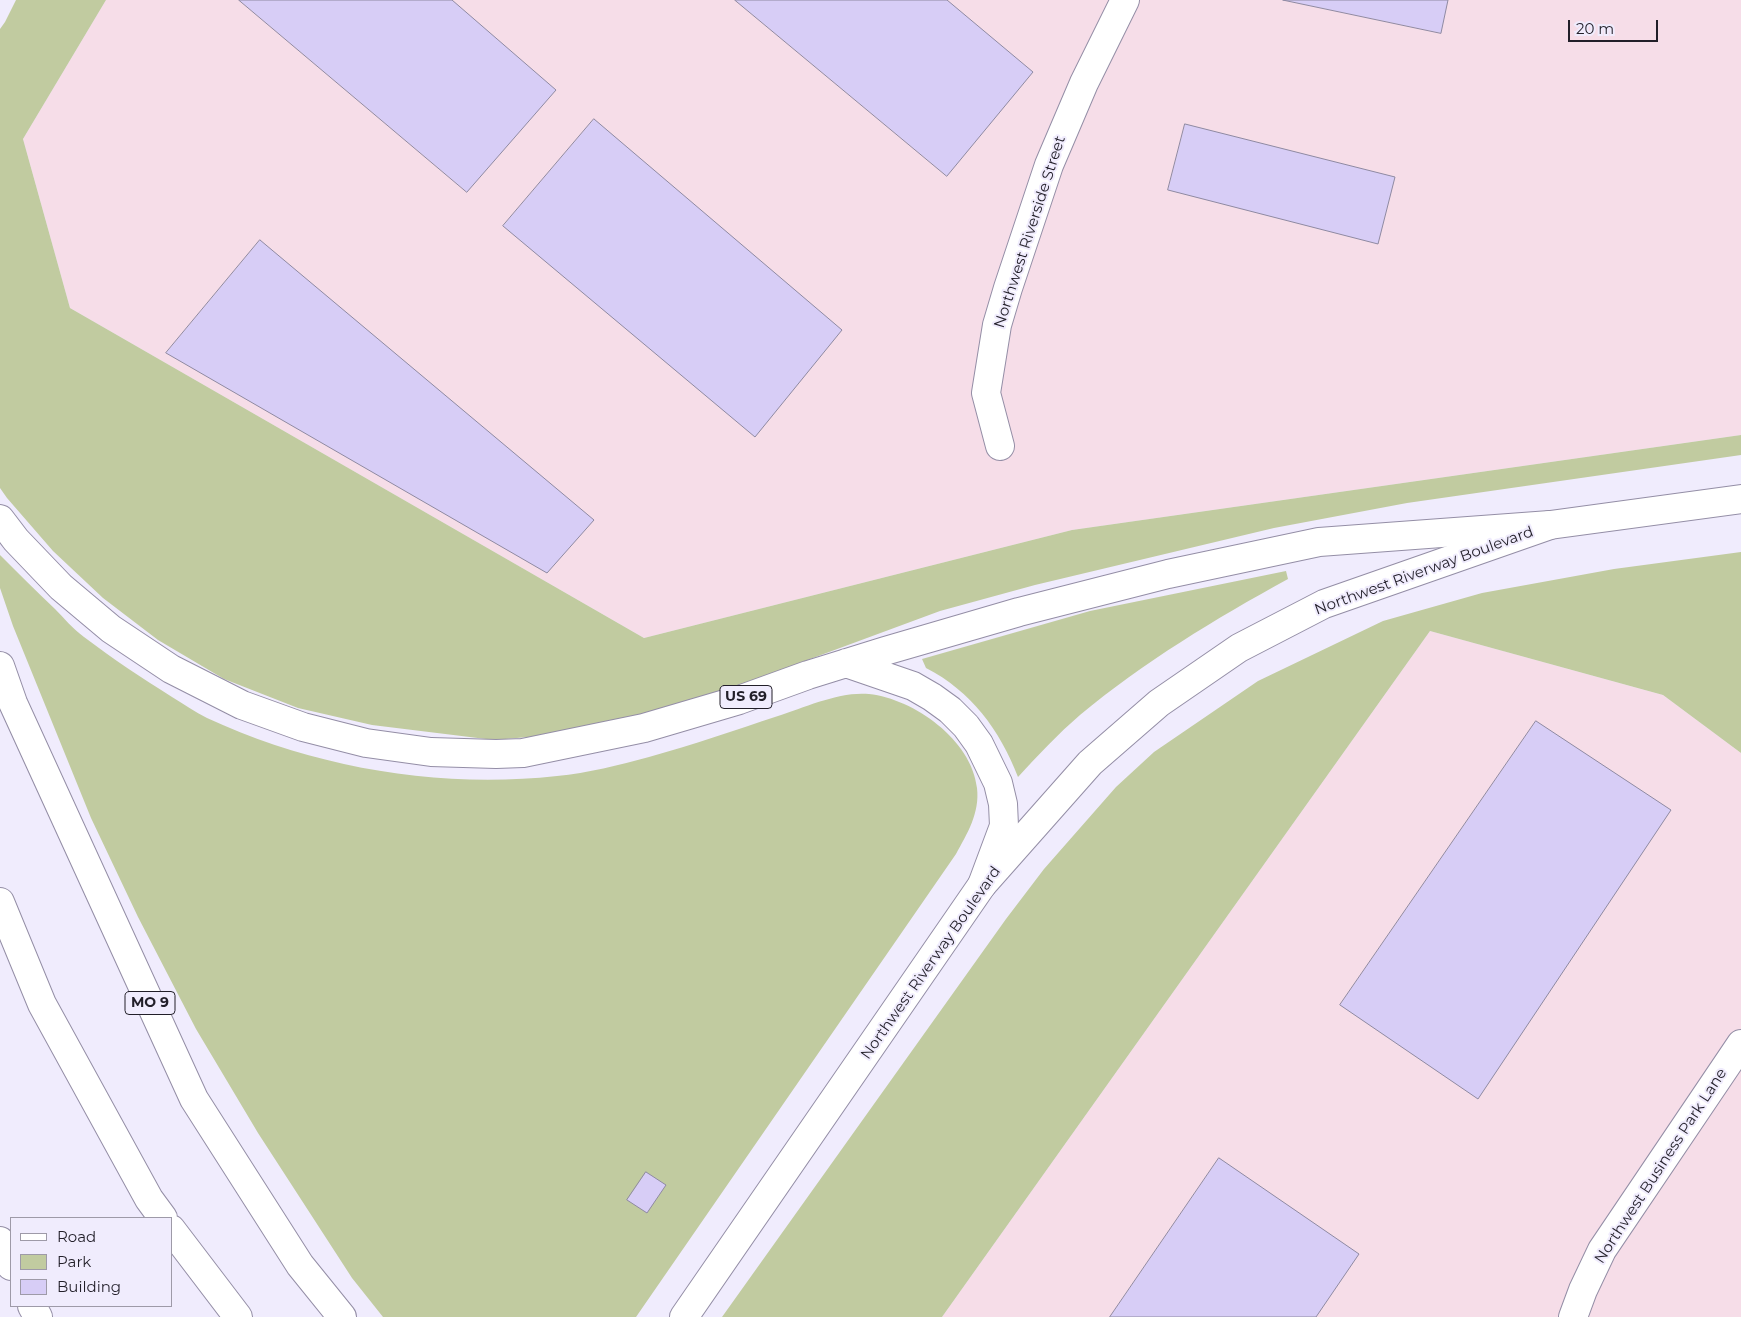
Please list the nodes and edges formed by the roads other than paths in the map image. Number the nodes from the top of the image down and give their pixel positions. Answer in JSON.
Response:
{"nodes":[{"id":1,"x":1125,"y":0,"type":"edge"},
{"id":2,"x":1000,"y":446,"type":"dead end"},
{"id":3,"x":1741,"y":499,"type":"edge"},
{"id":4,"x":0,"y":519,"type":"edge"},
{"id":5,"x":1550,"y":525,"type":"junction"},
{"id":6,"x":846,"y":663,"type":"junction"},
{"id":7,"x":0,"y":666,"type":"edge"},
{"id":8,"x":982,"y":885,"type":"junction"},
{"id":9,"x":0,"y":902,"type":"edge"},
{"id":10,"x":1741,"y":1044,"type":"edge"},
{"id":11,"x":162,"y":1217,"type":"edge"},
{"id":12,"x":172,"y":1230,"type":"edge"},
{"id":13,"x":0,"y":1241,"type":"edge"},
{"id":14,"x":10,"y":1264,"type":"edge"},
{"id":15,"x":238,"y":1317,"type":"edge"},
{"id":16,"x":342,"y":1317,"type":"edge"},
{"id":17,"x":684,"y":1317,"type":"edge"},
{"id":18,"x":1573,"y":1317,"type":"edge"}],
"edges":[{"from":1,"to":2,"type":"main road","name":"Northwest Riverside Street"},
{"from":3,"to":5,"type":"main road","name":"Northwest Riverway Boulevard","number":"US 69"},
{"from":4,"to":6,"type":"main road","number":"US 69"},
{"from":5,"to":6,"type":"main road","number":"US 69"},
{"from":5,"to":8,"type":"main road","name":"Northwest Riverway Boulevard","number":"US 69"},
{"from":6,"to":8,"type":"main road"},
{"from":7,"to":16,"type":"main road","number":"MO 9"},
{"from":8,"to":17,"type":"main road","name":"Northwest Riverway Boulevard","number":"US 69"},
{"from":9,"to":11,"type":"main road"},
{"from":10,"to":18,"type":"main road","name":"Northwest Business Park Lane"},
{"from":12,"to":15,"type":"main road"},
{"from":13,"to":14,"type":"main road"}]}
